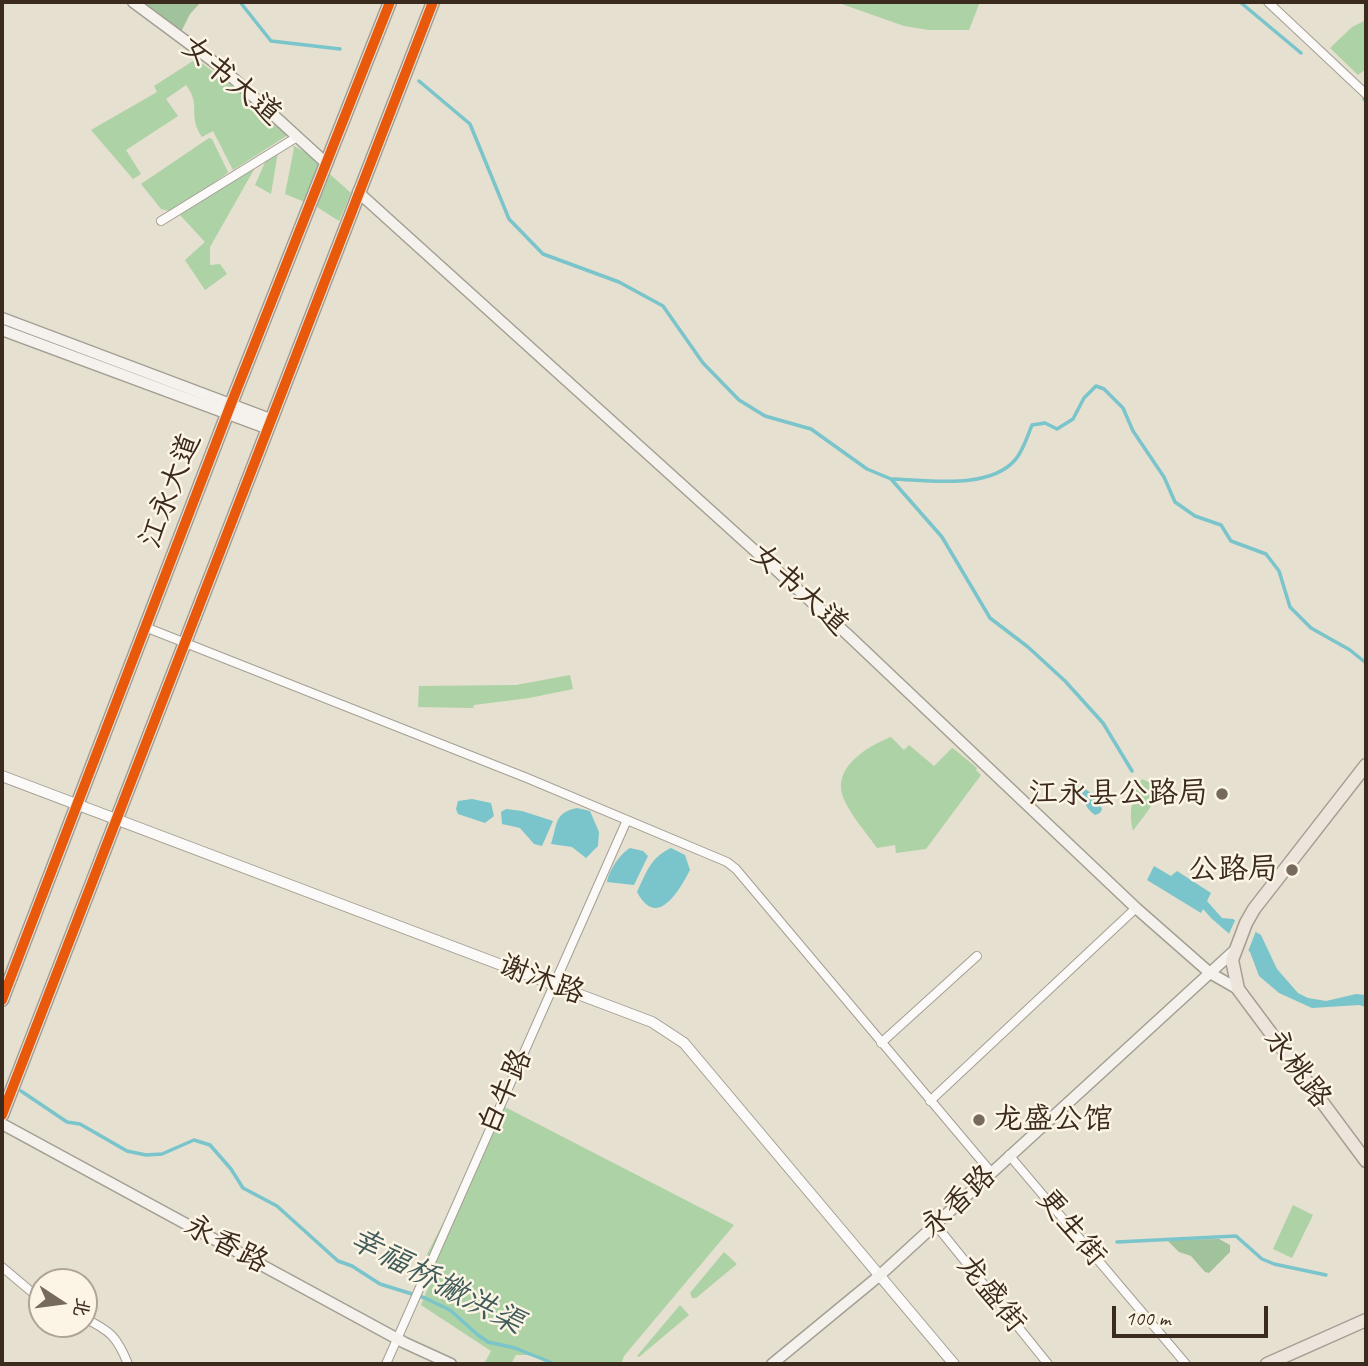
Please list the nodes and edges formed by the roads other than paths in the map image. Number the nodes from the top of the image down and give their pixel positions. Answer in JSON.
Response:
{"nodes":[{"id":1,"x":133,"y":2,"type":"edge"},
{"id":2,"x":390,"y":2,"type":"edge"},
{"id":3,"x":433,"y":2,"type":"edge"},
{"id":4,"x":1268,"y":2,"type":"edge"},
{"id":5,"x":1366,"y":94,"type":"edge"},
{"id":6,"x":297,"y":137,"type":"junction"},
{"id":7,"x":327,"y":164,"type":"junction"},
{"id":8,"x":358,"y":192,"type":"junction"},
{"id":9,"x":161,"y":221,"type":"dead end"},
{"id":10,"x":2,"y":318,"type":"edge"},
{"id":11,"x":2,"y":330,"type":"edge"},
{"id":12,"x":229,"y":409,"type":"junction"},
{"id":13,"x":268,"y":423,"type":"junction"},
{"id":14,"x":145,"y":628,"type":"junction"},
{"id":15,"x":185,"y":642,"type":"junction"},
{"id":16,"x":1366,"y":765,"type":"edge"},
{"id":17,"x":2,"y":776,"type":"edge"},
{"id":18,"x":77,"y":804,"type":"junction"},
{"id":19,"x":116,"y":819,"type":"junction"},
{"id":20,"x":627,"y":820,"type":"junction"},
{"id":21,"x":1136,"y":908,"type":"junction"},
{"id":22,"x":1236,"y":950,"type":"junction"},
{"id":23,"x":977,"y":956,"type":"dead end"},
{"id":24,"x":1210,"y":973,"type":"junction"},
{"id":25,"x":554,"y":985,"type":"junction"},
{"id":26,"x":1238,"y":989,"type":"junction"},
{"id":27,"x":2,"y":1000,"type":"edge"},
{"id":28,"x":881,"y":1042,"type":"junction"},
{"id":29,"x":6,"y":1089,"type":"edge"},
{"id":30,"x":930,"y":1101,"type":"junction"},
{"id":31,"x":2,"y":1115,"type":"edge"},
{"id":32,"x":2,"y":1124,"type":"edge"},
{"id":33,"x":1009,"y":1155,"type":"junction"},
{"id":34,"x":1366,"y":1161,"type":"edge"},
{"id":35,"x":991,"y":1172,"type":"junction"},
{"id":36,"x":934,"y":1224,"type":"junction"},
{"id":37,"x":2,"y":1267,"type":"edge"},
{"id":38,"x":879,"y":1276,"type":"junction"},
{"id":39,"x":28,"y":1289,"type":"edge"},
{"id":40,"x":1366,"y":1320,"type":"edge"},
{"id":41,"x":98,"y":1324,"type":"edge"},
{"id":42,"x":397,"y":1339,"type":"junction"},
{"id":43,"x":128,"y":1364,"type":"edge"},
{"id":44,"x":386,"y":1364,"type":"edge"},
{"id":45,"x":451,"y":1364,"type":"edge"},
{"id":46,"x":772,"y":1364,"type":"edge"},
{"id":47,"x":954,"y":1364,"type":"edge"},
{"id":48,"x":1048,"y":1364,"type":"edge"},
{"id":49,"x":1186,"y":1364,"type":"edge"},
{"id":50,"x":1267,"y":1364,"type":"edge"}],
"edges":[{"from":1,"to":6,"type":"main road","name":"女书大道"},
{"from":2,"to":7,"type":"main road","name":"江永大道"},
{"from":3,"to":8,"type":"main road"},
{"from":4,"to":5,"type":"street"},
{"from":6,"to":7,"type":"main road","name":"女书大道"},
{"from":6,"to":9,"type":"street"},
{"from":7,"to":12,"type":"main road","name":"江永大道"},
{"from":8,"to":13,"type":"main road"},
{"from":8,"to":21,"type":"main road","name":"女书大道"},
{"from":10,"to":12,"type":"main road"},
{"from":11,"to":12,"type":"main road"},
{"from":12,"to":13,"type":"main road"},
{"from":12,"to":14,"type":"main road","name":"江永大道"},
{"from":13,"to":15,"type":"main road"},
{"from":14,"to":15,"type":"street"},
{"from":14,"to":18,"type":"main road","name":"江永大道"},
{"from":15,"to":19,"type":"main road"},
{"from":15,"to":20,"type":"street"},
{"from":16,"to":22,"type":"main road","name":"永桃路"},
{"from":17,"to":18,"type":"street","name":"谢沐路"},
{"from":18,"to":19,"type":"street","name":"谢沐路"},
{"from":18,"to":27,"type":"main road","name":"江永大道"},
{"from":19,"to":25,"type":"street","name":"谢沐路"},
{"from":19,"to":29,"type":"main road"},
{"from":20,"to":25,"type":"street","name":"白牛路"},
{"from":20,"to":28,"type":"street"},
{"from":21,"to":24,"type":"main road","name":"女书大道"},
{"from":21,"to":30,"type":"street"},
{"from":22,"to":24,"type":"main road","name":"永香路"},
{"from":22,"to":26,"type":"main road","name":"永桃路"},
{"from":23,"to":28,"type":"street"},
{"from":24,"to":26,"type":"main road","name":"女书大道"},
{"from":24,"to":33,"type":"main road","name":"永香路"},
{"from":25,"to":38,"type":"street","name":"谢沐路"},
{"from":25,"to":42,"type":"street","name":"白牛路"},
{"from":26,"to":34,"type":"main road","name":"永桃路"},
{"from":28,"to":30,"type":"street"},
{"from":29,"to":31,"type":"main road"},
{"from":30,"to":35,"type":"street"},
{"from":32,"to":42,"type":"main road","name":"永香路"},
{"from":33,"to":35,"type":"main road","name":"永香路"},
{"from":33,"to":49,"type":"street","name":"更生街"},
{"from":35,"to":36,"type":"main road","name":"永香路"},
{"from":36,"to":38,"type":"main road","name":"永香路"},
{"from":36,"to":48,"type":"street","name":"龙盛街"},
{"from":37,"to":39,"type":"street"},
{"from":38,"to":46,"type":"main road","name":"永香路"},
{"from":38,"to":47,"type":"street","name":"谢沐路"},
{"from":40,"to":50,"type":"main road"},
{"from":41,"to":43,"type":"street"},
{"from":42,"to":44,"type":"street","name":"白牛路"},
{"from":42,"to":45,"type":"main road","name":"永香路"}]}
